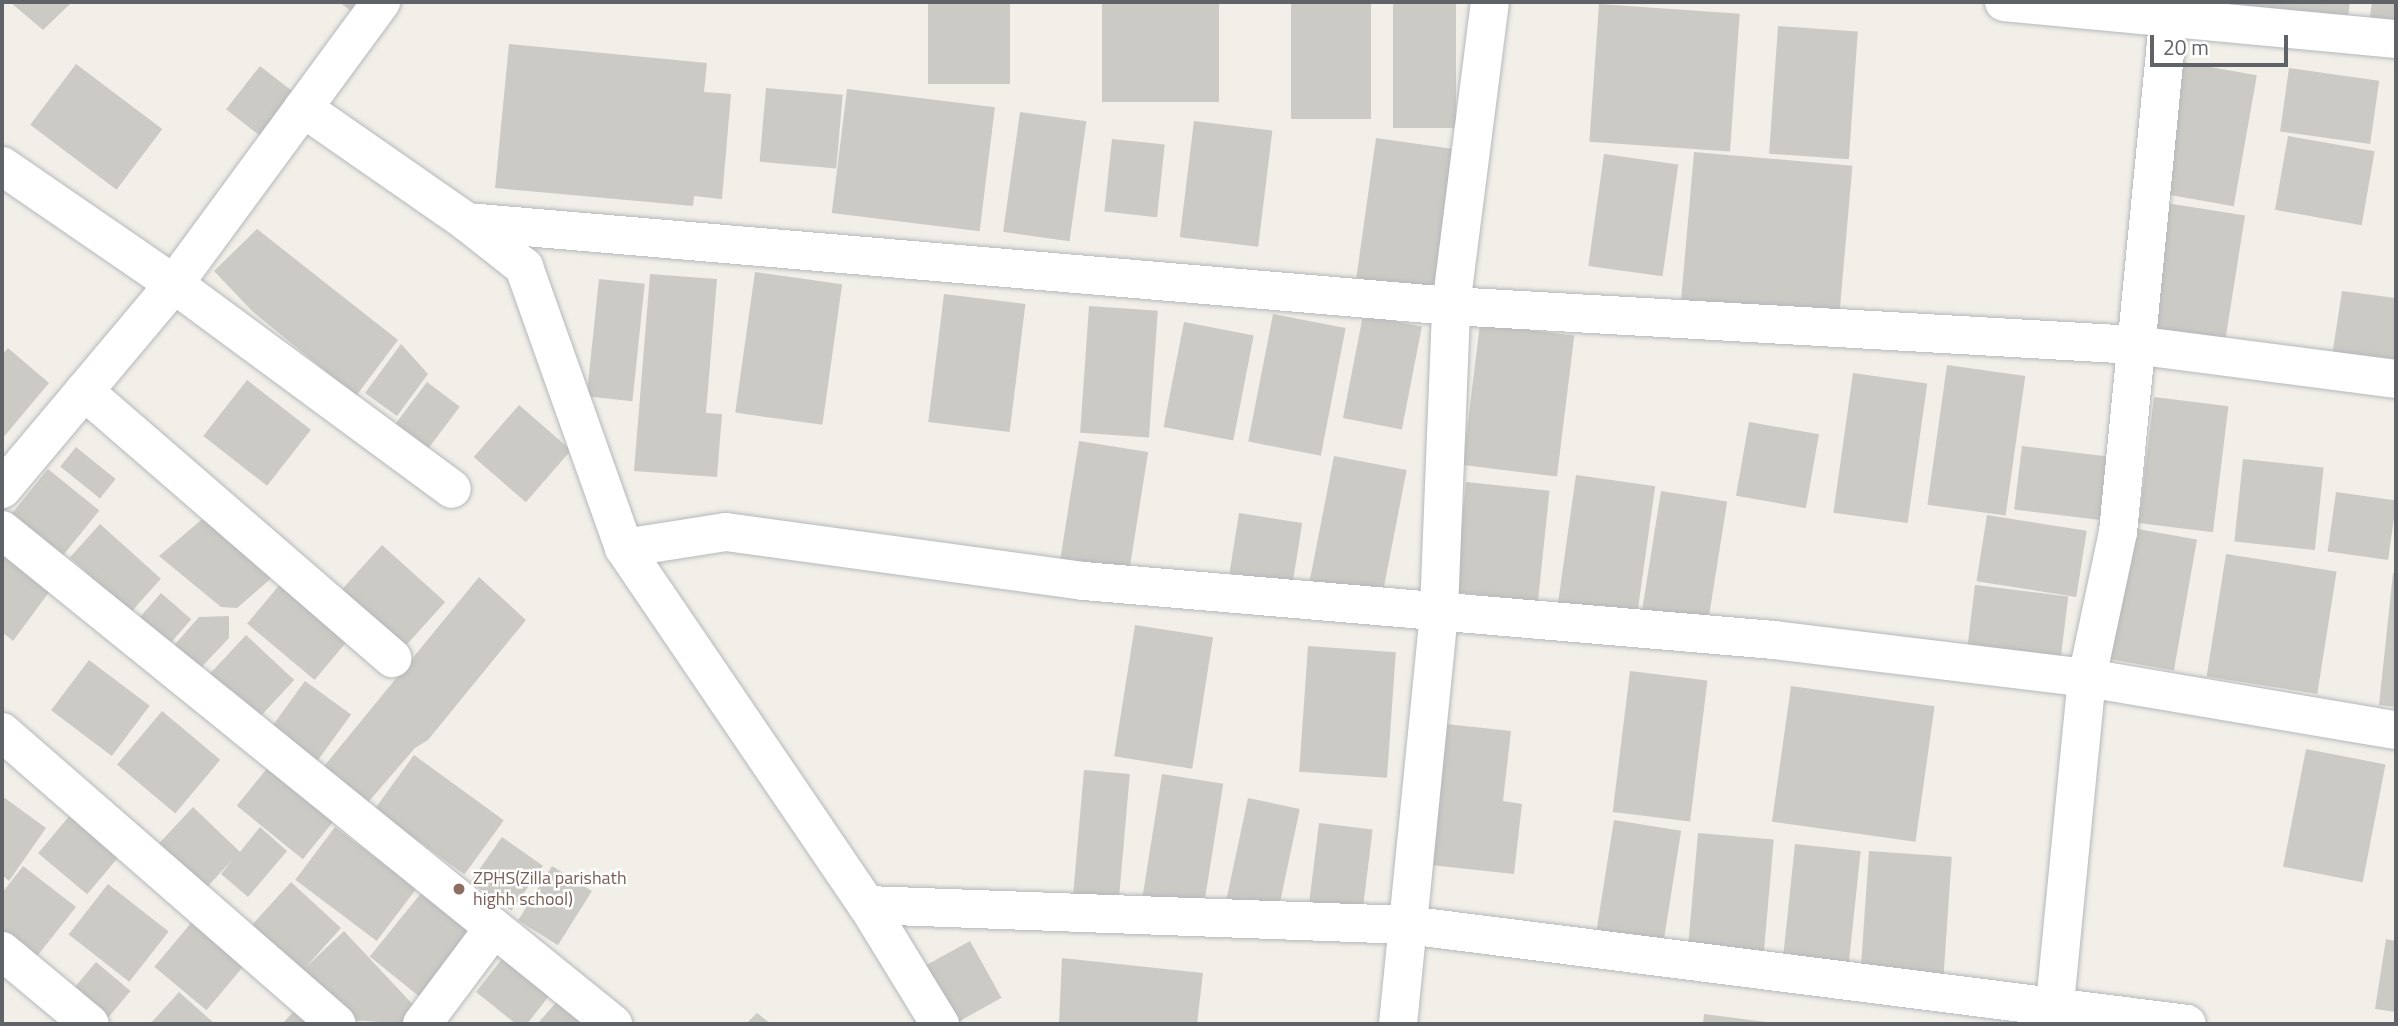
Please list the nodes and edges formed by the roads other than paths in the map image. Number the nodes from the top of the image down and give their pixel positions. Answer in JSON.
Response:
{"nodes":[{"id":1,"x":381,"y":2,"type":"edge"},
{"id":2,"x":1490,"y":2,"type":"edge"},
{"id":3,"x":2004,"y":2,"type":"edge"},
{"id":4,"x":2170,"y":11,"type":"edge"},
{"id":5,"x":2396,"y":39,"type":"edge"},
{"id":6,"x":303,"y":108,"type":"junction"},
{"id":7,"x":2,"y":166,"type":"edge"},
{"id":8,"x":467,"y":222,"type":"junction"},
{"id":9,"x":174,"y":284,"type":"junction"},
{"id":10,"x":1451,"y":306,"type":"junction"},
{"id":11,"x":2135,"y":345,"type":"junction"},
{"id":12,"x":2396,"y":379,"type":"edge"},
{"id":13,"x":84,"y":391,"type":"junction"},
{"id":14,"x":452,"y":488,"type":"dead end"},
{"id":15,"x":2,"y":489,"type":"edge"},
{"id":16,"x":2,"y":530,"type":"edge"},
{"id":17,"x":624,"y":548,"type":"junction"},
{"id":18,"x":1438,"y":610,"type":"junction"},
{"id":19,"x":392,"y":658,"type":"dead end"},
{"id":20,"x":2087,"y":678,"type":"junction"},
{"id":21,"x":2396,"y":730,"type":"edge"},
{"id":22,"x":2,"y":732,"type":"edge"},
{"id":23,"x":867,"y":905,"type":"junction"},
{"id":24,"x":1407,"y":925,"type":"junction"},
{"id":25,"x":493,"y":929,"type":"junction"},
{"id":26,"x":2,"y":951,"type":"edge"},
{"id":27,"x":2054,"y":1017,"type":"edge"},
{"id":28,"x":90,"y":1024,"type":"edge"},
{"id":29,"x":337,"y":1024,"type":"edge"},
{"id":30,"x":422,"y":1024,"type":"edge"},
{"id":31,"x":613,"y":1024,"type":"edge"},
{"id":32,"x":940,"y":1024,"type":"edge"},
{"id":33,"x":1398,"y":1024,"type":"edge"},
{"id":34,"x":2187,"y":1024,"type":"edge"}],
"edges":[{"from":1,"to":6,"type":"street"},
{"from":2,"to":10,"type":"street"},
{"from":3,"to":4,"type":"street"},
{"from":4,"to":5,"type":"street"},
{"from":4,"to":11,"type":"street"},
{"from":6,"to":8,"type":"street"},
{"from":6,"to":9,"type":"street"},
{"from":7,"to":9,"type":"street"},
{"from":8,"to":10,"type":"street"},
{"from":8,"to":17,"type":"street"},
{"from":9,"to":13,"type":"street"},
{"from":9,"to":14,"type":"street"},
{"from":10,"to":11,"type":"street"},
{"from":10,"to":18,"type":"street"},
{"from":11,"to":12,"type":"street"},
{"from":11,"to":20,"type":"street"},
{"from":13,"to":15,"type":"street"},
{"from":13,"to":19,"type":"street"},
{"from":16,"to":25,"type":"street"},
{"from":17,"to":18,"type":"street"},
{"from":17,"to":23,"type":"street"},
{"from":18,"to":20,"type":"street"},
{"from":18,"to":24,"type":"street"},
{"from":20,"to":21,"type":"street"},
{"from":20,"to":27,"type":"street"},
{"from":22,"to":29,"type":"street"},
{"from":23,"to":24,"type":"street"},
{"from":23,"to":32,"type":"street"},
{"from":24,"to":27,"type":"street"},
{"from":24,"to":33,"type":"street"},
{"from":25,"to":30,"type":"street"},
{"from":25,"to":31,"type":"street"},
{"from":26,"to":28,"type":"street"},
{"from":27,"to":34,"type":"street"}]}
